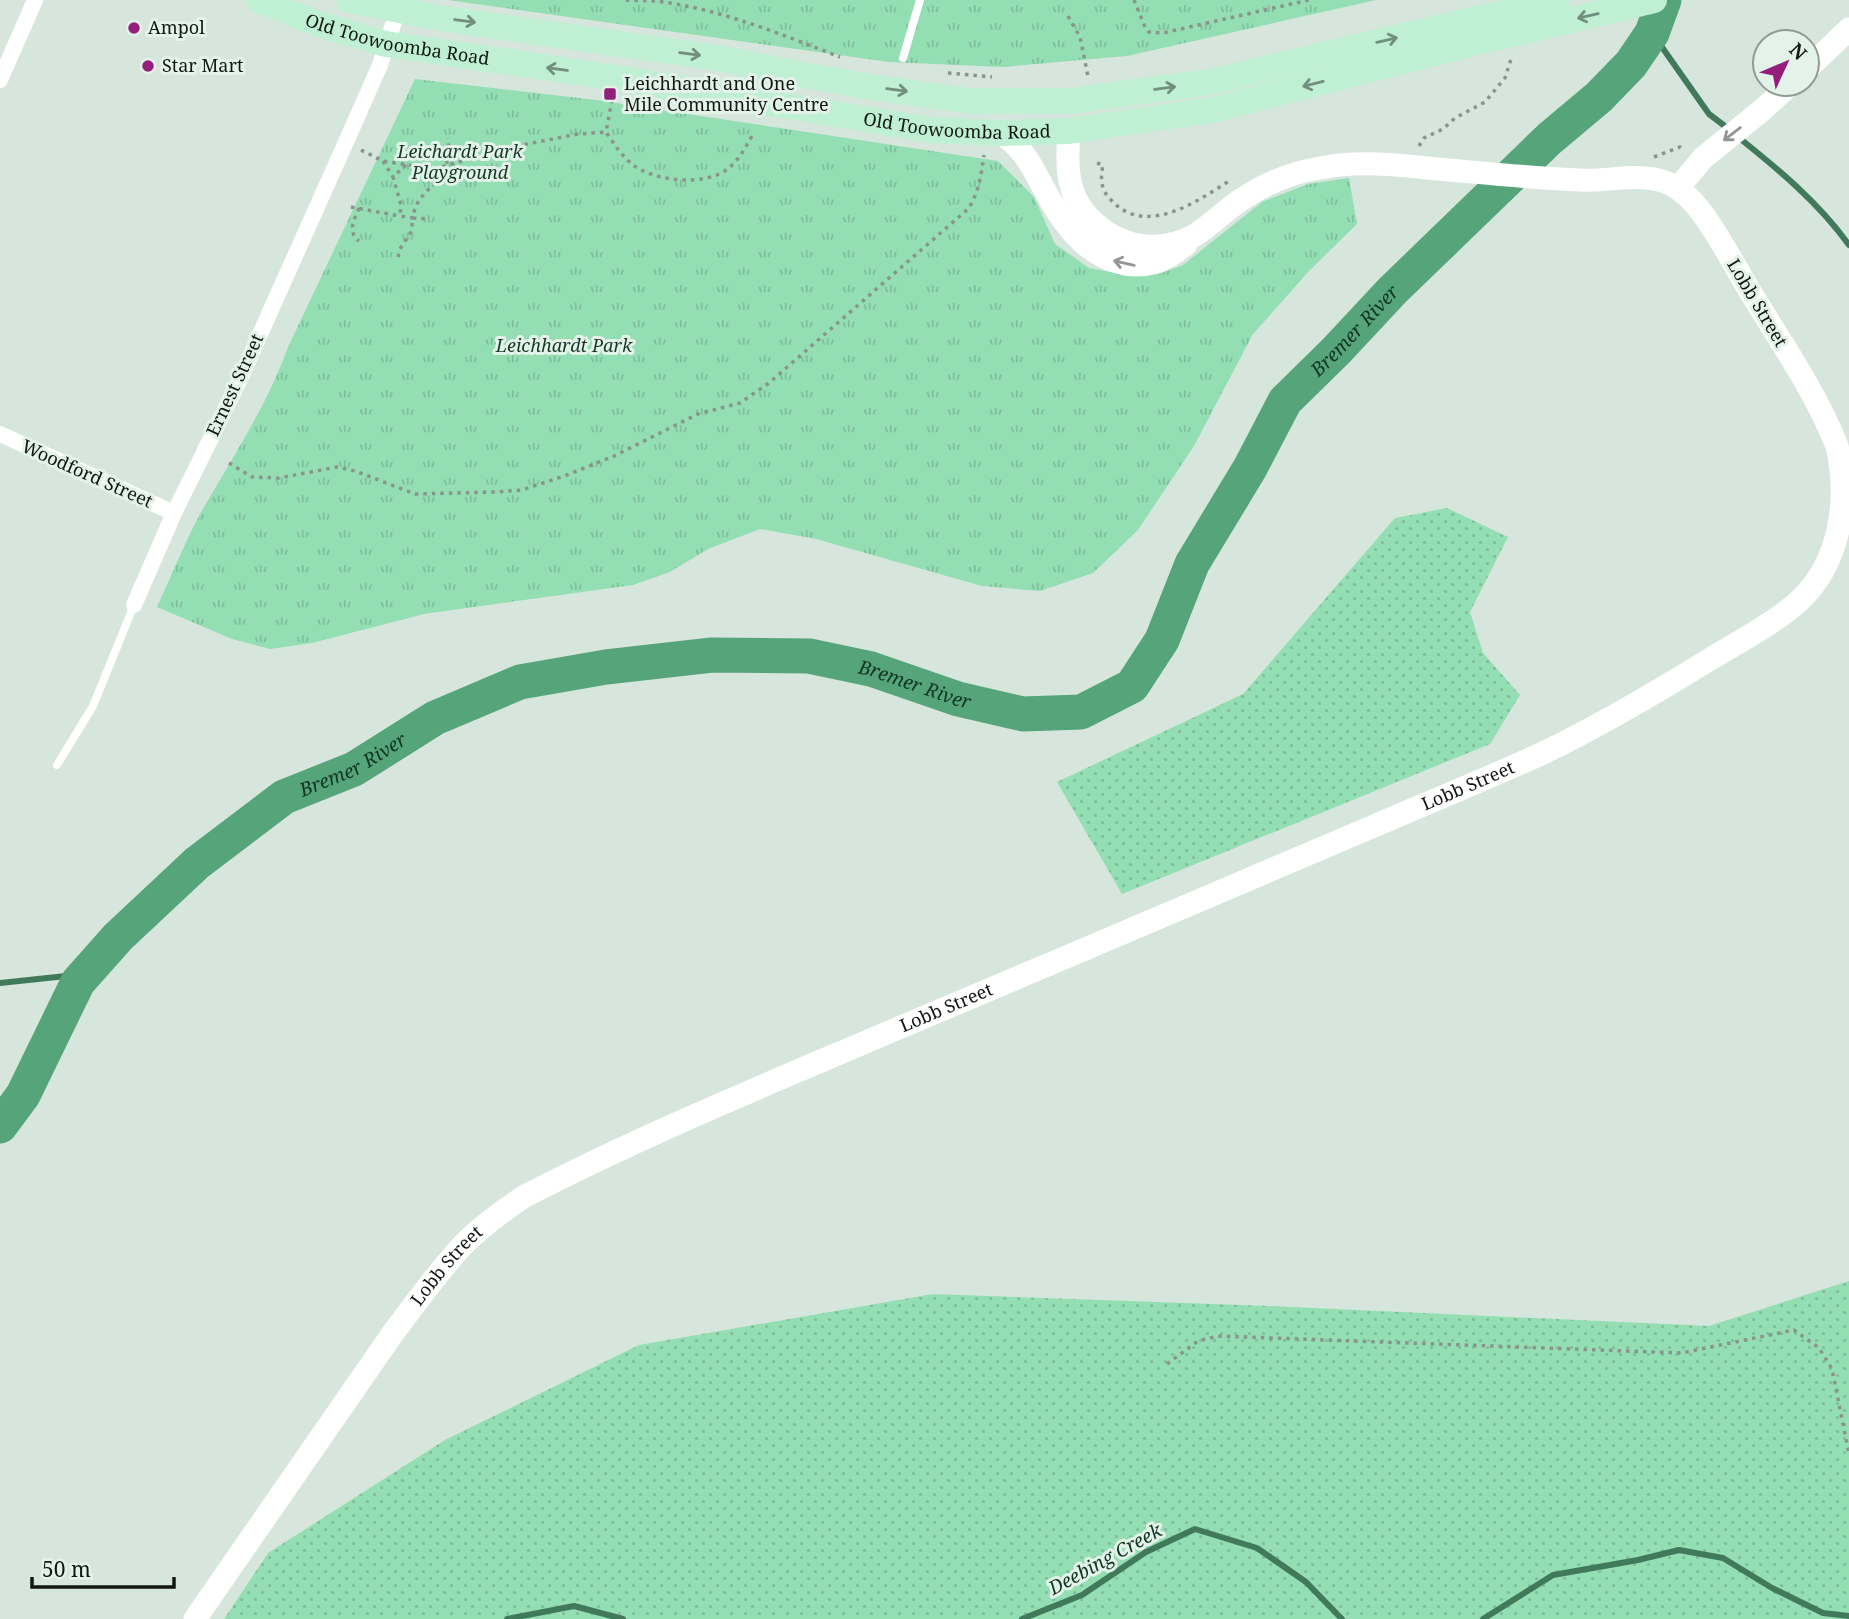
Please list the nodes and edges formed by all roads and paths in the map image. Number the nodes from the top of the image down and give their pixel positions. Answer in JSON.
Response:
{"nodes":[{"id":1,"x":35,"y":0,"type":"edge"},
{"id":2,"x":259,"y":0,"type":"edge"},
{"id":3,"x":349,"y":0,"type":"edge"},
{"id":4,"x":626,"y":0,"type":"edge"},
{"id":5,"x":920,"y":0,"type":"edge"},
{"id":6,"x":1134,"y":0,"type":"edge"},
{"id":7,"x":1309,"y":0,"type":"edge"},
{"id":8,"x":1557,"y":0,"type":"edge"},
{"id":9,"x":1654,"y":0,"type":"edge"},
{"id":10,"x":662,"y":1,"type":"edge"},
{"id":11,"x":399,"y":5,"type":"edge"},
{"id":12,"x":1068,"y":16,"type":"dead end"},
{"id":13,"x":1849,"y":29,"type":"edge"},
{"id":14,"x":1471,"y":32,"type":"junction"},
{"id":15,"x":386,"y":44,"type":"junction"},
{"id":16,"x":1513,"y":52,"type":"dead end"},
{"id":17,"x":1821,"y":56,"type":"edge"},
{"id":18,"x":903,"y":58,"type":"dead end"},
{"id":19,"x":844,"y":59,"type":"dead end"},
{"id":20,"x":941,"y":72,"type":"dead end"},
{"id":21,"x":1088,"y":76,"type":"junction"},
{"id":22,"x":1099,"y":76,"type":"dead end"},
{"id":23,"x":993,"y":77,"type":"dead end"},
{"id":24,"x":0,"y":80,"type":"edge"},
{"id":25,"x":1073,"y":89,"type":"junction"},
{"id":26,"x":1775,"y":98,"type":"edge"},
{"id":27,"x":612,"y":100,"type":"dead end"},
{"id":28,"x":1069,"y":131,"type":"junction"},
{"id":29,"x":606,"y":132,"type":"junction"},
{"id":30,"x":754,"y":132,"type":"dead end"},
{"id":31,"x":1000,"y":133,"type":"junction"},
{"id":32,"x":449,"y":138,"type":"dead end"},
{"id":33,"x":346,"y":142,"type":"junction"},
{"id":34,"x":1417,"y":151,"type":"dead end"},
{"id":35,"x":984,"y":155,"type":"dead end"},
{"id":36,"x":383,"y":162,"type":"junction"},
{"id":37,"x":406,"y":165,"type":"junction"},
{"id":38,"x":446,"y":166,"type":"junction"},
{"id":39,"x":393,"y":177,"type":"junction"},
{"id":40,"x":1678,"y":188,"type":"junction"},
{"id":41,"x":351,"y":207,"type":"dead end"},
{"id":42,"x":359,"y":208,"type":"junction"},
{"id":43,"x":400,"y":216,"type":"junction"},
{"id":44,"x":413,"y":218,"type":"junction"},
{"id":45,"x":427,"y":219,"type":"dead end"},
{"id":46,"x":1204,"y":228,"type":"junction"},
{"id":47,"x":359,"y":241,"type":"dead end"},
{"id":48,"x":398,"y":257,"type":"dead end"},
{"id":49,"x":0,"y":434,"type":"edge"},
{"id":50,"x":229,"y":463,"type":"dead end"},
{"id":51,"x":174,"y":513,"type":"junction"},
{"id":52,"x":134,"y":605,"type":"joint"},
{"id":53,"x":57,"y":765,"type":"dead end"},
{"id":54,"x":1167,"y":1364,"type":"dead end"},
{"id":55,"x":1849,"y":1454,"type":"edge"},
{"id":56,"x":195,"y":1619,"type":"edge"}],
"edges":[{"from":1,"to":24,"type":"street"},
{"from":2,"to":15,"type":"main road","name":"Old Toowoomba Road"},
{"from":3,"to":11,"type":"main road","name":"Old Toowoomba Road"},
{"from":4,"to":10,"type":"path"},
{"from":5,"to":18,"type":"lane"},
{"from":6,"to":7,"type":"path"},
{"from":8,"to":14,"type":"main road","name":"Old Toowoomba Road"},
{"from":9,"to":14,"type":"main road","name":"Old Toowoomba Road","one_way":true},
{"from":10,"to":19,"type":"path"},
{"from":11,"to":15,"type":"street","name":"Ernest Street"},
{"from":11,"to":25,"type":"main road","name":"Old Toowoomba Road","one_way":true},
{"from":12,"to":21,"type":"path"},
{"from":13,"to":17,"type":"main road"},
{"from":25,"to":14,"type":"main road","name":"Old Toowoomba Road","one_way":true},
{"from":14,"to":28,"type":"main road","name":"Old Toowoomba Road","one_way":true},
{"from":31,"to":15,"type":"main road","name":"Old Toowoomba Road","one_way":true},
{"from":15,"to":33,"type":"street","name":"Ernest Street"},
{"from":16,"to":34,"type":"path"},
{"from":20,"to":23,"type":"path"},
{"from":21,"to":22,"type":"path"},
{"from":21,"to":25,"type":"path"},
{"from":25,"to":28,"type":"main road"},
{"from":26,"to":40,"type":"main road","one_way":true},
{"from":27,"to":29,"type":"path"},
{"from":28,"to":31,"type":"main road","name":"Old Toowoomba Road"},
{"from":28,"to":46,"type":"main road","name":"Lobb Street"},
{"from":29,"to":30,"type":"path"},
{"from":29,"to":38,"type":"path"},
{"from":46,"to":31,"type":"main road","one_way":true},
{"from":32,"to":38,"type":"path"},
{"from":33,"to":36,"type":"path"},
{"from":33,"to":51,"type":"street","name":"Ernest Street"},
{"from":35,"to":50,"type":"path"},
{"from":36,"to":37,"type":"path"},
{"from":36,"to":39,"type":"path"},
{"from":37,"to":38,"type":"path"},
{"from":37,"to":39,"type":"path"},
{"from":38,"to":44,"type":"path"},
{"from":39,"to":43,"type":"path"},
{"from":40,"to":46,"type":"main road","name":"Lobb Street"},
{"from":40,"to":56,"type":"main road","name":"Lobb Street"},
{"from":41,"to":42,"type":"path"},
{"from":42,"to":43,"type":"path"},
{"from":42,"to":47,"type":"path"},
{"from":43,"to":44,"type":"path"},
{"from":44,"to":45,"type":"path"},
{"from":44,"to":48,"type":"path"},
{"from":49,"to":51,"type":"street","name":"Woodford Street"},
{"from":51,"to":52,"type":"street","name":"Ernest Street"},
{"from":52,"to":53,"type":"lane","name":"Ernest Street"},
{"from":54,"to":55,"type":"path"}]}
